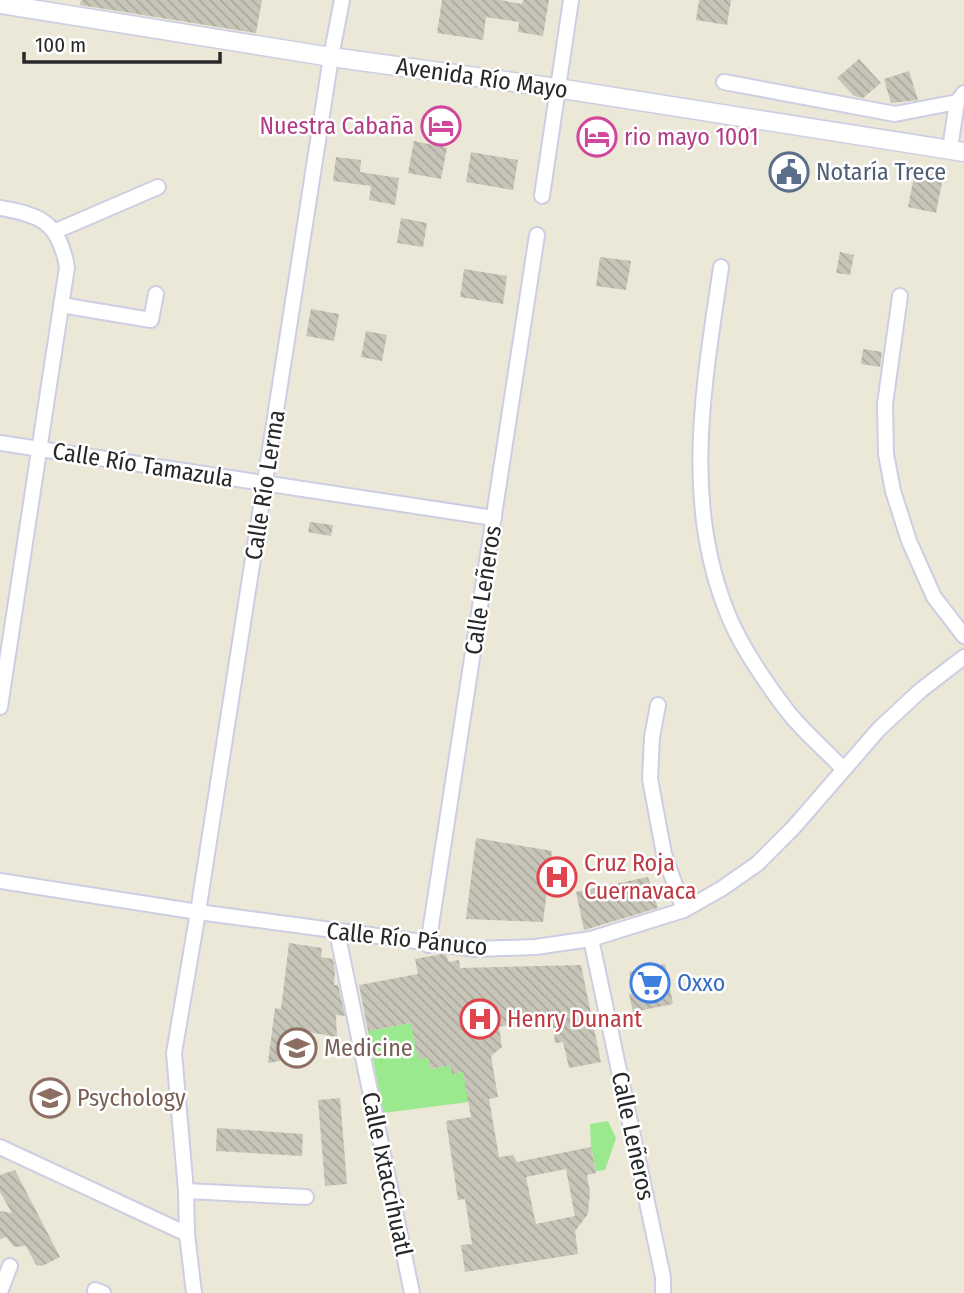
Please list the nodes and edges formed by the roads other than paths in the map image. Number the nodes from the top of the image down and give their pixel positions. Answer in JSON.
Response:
{"nodes":[{"id":1,"x":342,"y":0,"type":"edge"},
{"id":2,"x":571,"y":0,"type":"edge"},
{"id":3,"x":0,"y":4,"type":"edge"},
{"id":4,"x":53,"y":6,"type":"edge"},
{"id":5,"x":331,"y":57,"type":"junction"},
{"id":6,"x":724,"y":82,"type":"dead end"},
{"id":7,"x":557,"y":89,"type":"junction"},
{"id":8,"x":961,"y":97,"type":"edge"},
{"id":9,"x":957,"y":150,"type":"edge"},
{"id":10,"x":158,"y":187,"type":"dead end"},
{"id":11,"x":542,"y":196,"type":"dead end"},
{"id":12,"x":0,"y":208,"type":"edge"},
{"id":13,"x":56,"y":231,"type":"junction"},
{"id":14,"x":537,"y":235,"type":"dead end"},
{"id":15,"x":721,"y":267,"type":"dead end"},
{"id":16,"x":156,"y":294,"type":"dead end"},
{"id":17,"x":900,"y":296,"type":"dead end"},
{"id":18,"x":61,"y":305,"type":"junction"},
{"id":19,"x":0,"y":443,"type":"edge"},
{"id":20,"x":40,"y":449,"type":"junction"},
{"id":21,"x":265,"y":483,"type":"junction"},
{"id":22,"x":494,"y":518,"type":"junction"},
{"id":23,"x":964,"y":636,"type":"edge"},
{"id":24,"x":964,"y":657,"type":"edge"},
{"id":25,"x":658,"y":705,"type":"dead end"},
{"id":26,"x":0,"y":707,"type":"edge"},
{"id":27,"x":843,"y":769,"type":"junction"},
{"id":28,"x":0,"y":881,"type":"edge"},
{"id":29,"x":684,"y":910,"type":"junction"},
{"id":30,"x":198,"y":912,"type":"junction"},
{"id":31,"x":337,"y":932,"type":"junction"},
{"id":32,"x":591,"y":939,"type":"junction"},
{"id":33,"x":428,"y":945,"type":"junction"},
{"id":34,"x":0,"y":1147,"type":"edge"},
{"id":35,"x":186,"y":1191,"type":"junction"},
{"id":36,"x":306,"y":1197,"type":"dead end"},
{"id":37,"x":187,"y":1234,"type":"junction"},
{"id":38,"x":10,"y":1266,"type":"dead end"},
{"id":39,"x":0,"y":1292,"type":"edge"},
{"id":40,"x":194,"y":1293,"type":"edge"},
{"id":41,"x":412,"y":1293,"type":"edge"},
{"id":42,"x":663,"y":1293,"type":"edge"}],
"edges":[{"from":1,"to":5,"type":"street","name":"Calle Río Lerma"},
{"from":2,"to":7,"type":"street"},
{"from":3,"to":4,"type":"street","name":"Avenida Río Mayo"},
{"from":4,"to":5,"type":"street","name":"Avenida Río Mayo"},
{"from":5,"to":7,"type":"street","name":"Avenida Río Mayo"},
{"from":5,"to":21,"type":"street","name":"Calle Río Lerma"},
{"from":6,"to":8,"type":"street"},
{"from":7,"to":9,"type":"street","name":"Avenida Río Mayo"},
{"from":7,"to":11,"type":"street"},
{"from":8,"to":9,"type":"street"},
{"from":10,"to":13,"type":"street"},
{"from":12,"to":13,"type":"street"},
{"from":13,"to":18,"type":"street"},
{"from":14,"to":22,"type":"street","name":"Calle Leñeros"},
{"from":15,"to":27,"type":"street"},
{"from":16,"to":18,"type":"street"},
{"from":17,"to":23,"type":"street"},
{"from":18,"to":20,"type":"street"},
{"from":19,"to":20,"type":"street","name":"Calle Río Tamazula"},
{"from":20,"to":21,"type":"street","name":"Calle Río Tamazula"},
{"from":20,"to":26,"type":"street"},
{"from":21,"to":22,"type":"street","name":"Calle Río Tamazula"},
{"from":21,"to":30,"type":"street","name":"Calle Río Lerma"},
{"from":22,"to":33,"type":"street","name":"Calle Leñeros"},
{"from":24,"to":27,"type":"street","name":"Calle Río Pánuco"},
{"from":25,"to":29,"type":"street"},
{"from":27,"to":29,"type":"street","name":"Calle Río Pánuco"},
{"from":28,"to":30,"type":"street","name":"Calle Río Pánuco"},
{"from":29,"to":32,"type":"street","name":"Calle Río Pánuco"},
{"from":30,"to":31,"type":"street","name":"Calle Río Pánuco"},
{"from":30,"to":35,"type":"street","name":"Calle Río Lerma"},
{"from":31,"to":33,"type":"street","name":"Calle Río Pánuco"},
{"from":31,"to":41,"type":"street","name":"Calle Ixtaccíhuatl"},
{"from":32,"to":33,"type":"street","name":"Calle Río Pánuco"},
{"from":32,"to":42,"type":"street","name":"Calle Leñeros"},
{"from":34,"to":37,"type":"street"},
{"from":35,"to":36,"type":"street"},
{"from":35,"to":37,"type":"street","name":"Calle Río Lerma"},
{"from":37,"to":40,"type":"street","name":"Calle Río Lerma"},
{"from":38,"to":39,"type":"street"}]}
